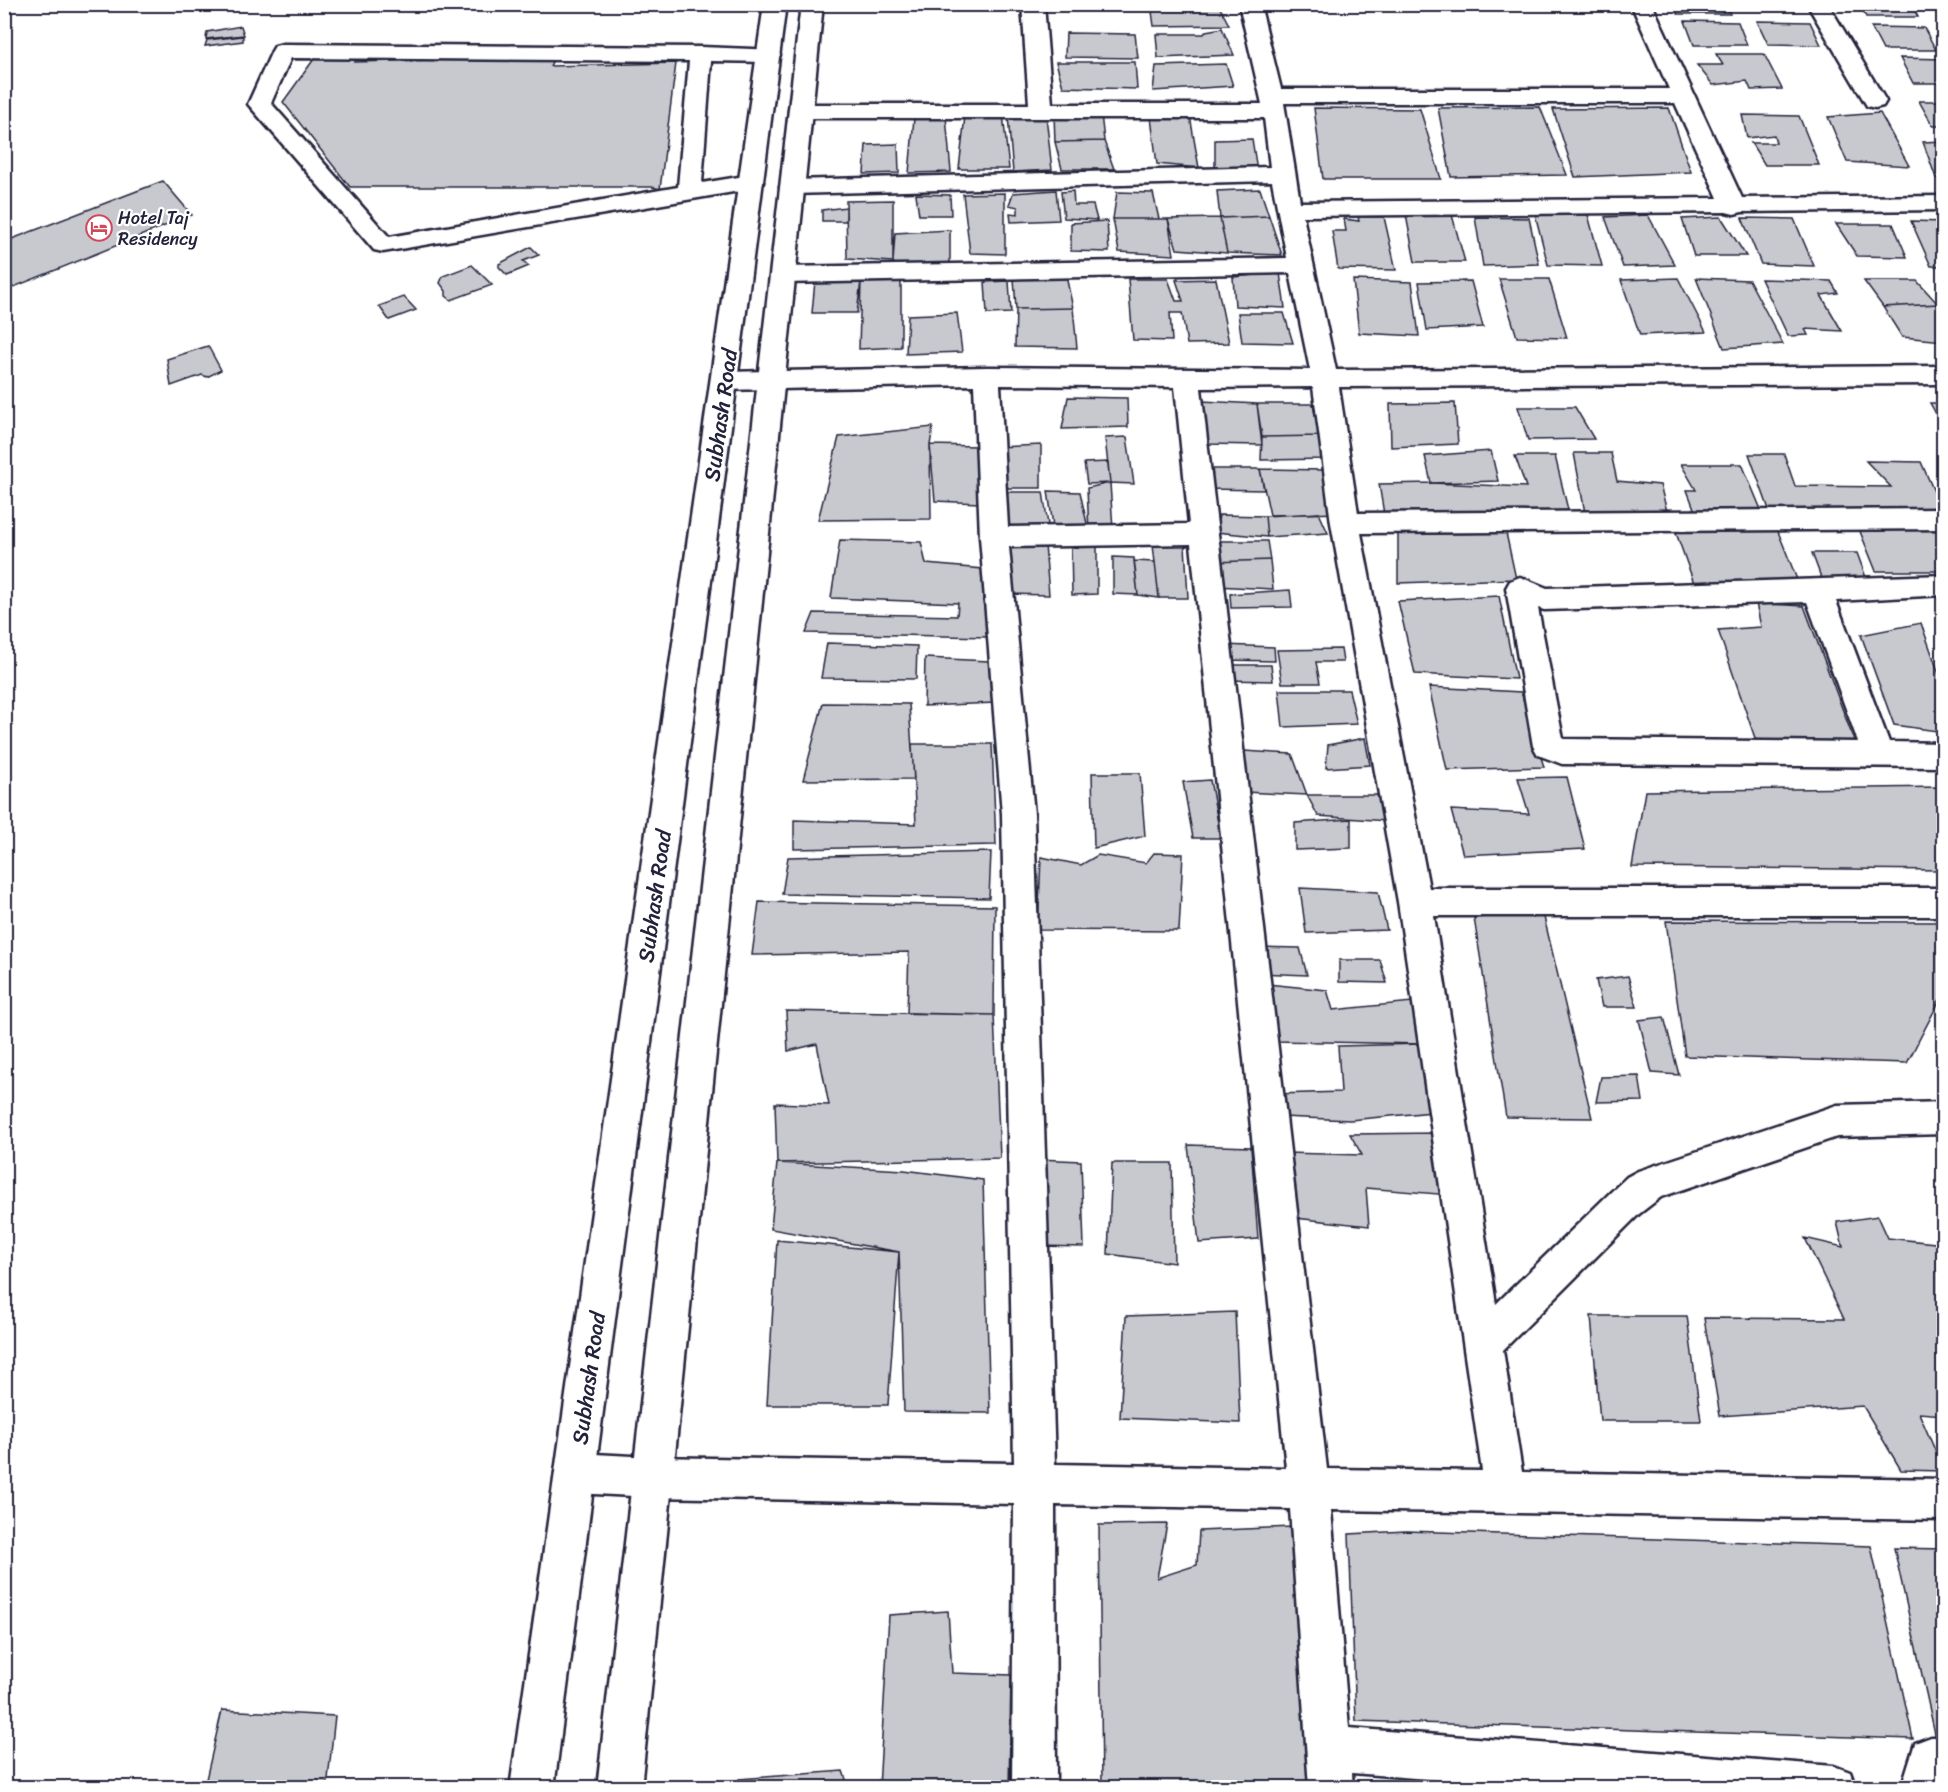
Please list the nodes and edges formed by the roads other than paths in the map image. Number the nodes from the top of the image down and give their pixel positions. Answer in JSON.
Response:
{"nodes":[{"id":1,"x":775,"y":4,"type":"edge"},
{"id":2,"x":812,"y":4,"type":"edge"},
{"id":3,"x":1033,"y":4,"type":"edge"},
{"id":4,"x":1249,"y":4,"type":"edge"},
{"id":5,"x":1641,"y":4,"type":"edge"},
{"id":6,"x":1817,"y":4,"type":"edge"},
{"id":7,"x":701,"y":54,"type":"junction"},
{"id":8,"x":769,"y":55,"type":"junction"},
{"id":9,"x":1683,"y":96,"type":"junction"},
{"id":10,"x":1875,"y":101,"type":"dead end"},
{"id":11,"x":1274,"y":103,"type":"junction"},
{"id":12,"x":801,"y":111,"type":"junction"},
{"id":13,"x":1041,"y":111,"type":"junction"},
{"id":14,"x":1282,"y":174,"type":"junction"},
{"id":15,"x":751,"y":182,"type":"junction"},
{"id":16,"x":792,"y":187,"type":"junction"},
{"id":17,"x":689,"y":192,"type":"junction"},
{"id":18,"x":1944,"y":203,"type":"edge"},
{"id":19,"x":1734,"y":207,"type":"junction"},
{"id":20,"x":1289,"y":209,"type":"junction"},
{"id":21,"x":1301,"y":265,"type":"junction"},
{"id":22,"x":783,"y":274,"type":"junction"},
{"id":23,"x":1944,"y":375,"type":"edge"},
{"id":24,"x":987,"y":376,"type":"junction"},
{"id":25,"x":1187,"y":379,"type":"junction"},
{"id":26,"x":1325,"y":379,"type":"junction"},
{"id":27,"x":771,"y":380,"type":"junction"},
{"id":28,"x":724,"y":381,"type":"junction"},
{"id":29,"x":1944,"y":519,"type":"edge"},
{"id":30,"x":1345,"y":523,"type":"junction"},
{"id":31,"x":1204,"y":534,"type":"junction"},
{"id":32,"x":994,"y":537,"type":"junction"},
{"id":33,"x":1818,"y":591,"type":"junction"},
{"id":34,"x":1940,"y":593,"type":"edge"},
{"id":35,"x":1878,"y":755,"type":"junction"},
{"id":36,"x":1944,"y":755,"type":"edge"},
{"id":37,"x":1415,"y":902,"type":"junction"},
{"id":38,"x":1944,"y":902,"type":"edge"},
{"id":39,"x":1944,"y":1118,"type":"edge"},
{"id":40,"x":1482,"y":1344,"type":"junction"},
{"id":41,"x":575,"y":1473,"type":"junction"},
{"id":42,"x":652,"y":1477,"type":"junction"},
{"id":43,"x":1035,"y":1484,"type":"junction"},
{"id":44,"x":1309,"y":1488,"type":"junction"},
{"id":45,"x":1505,"y":1492,"type":"junction"},
{"id":46,"x":1944,"y":1500,"type":"edge"},
{"id":47,"x":1944,"y":1759,"type":"edge"},
{"id":48,"x":1330,"y":1768,"type":"edge"},
{"id":49,"x":532,"y":1788,"type":"edge"},
{"id":50,"x":619,"y":1788,"type":"edge"},
{"id":51,"x":1034,"y":1788,"type":"edge"},
{"id":52,"x":1834,"y":1788,"type":"edge"},
{"id":53,"x":1923,"y":1788,"type":"edge"}],
"edges":[{"from":1,"to":8,"type":"street","name":"Subhash Road"},
{"from":2,"to":12,"type":"street","name":"Subhash Road"},
{"from":3,"to":13,"type":"street"},
{"from":4,"to":11,"type":"street"},
{"from":5,"to":9,"type":"street"},
{"from":6,"to":10,"type":"street"},
{"from":7,"to":8,"type":"street"},
{"from":7,"to":17,"type":"street"},
{"from":7,"to":17,"type":"street"},
{"from":8,"to":15,"type":"street","name":"Subhash Road"},
{"from":9,"to":11,"type":"street"},
{"from":9,"to":19,"type":"street"},
{"from":11,"to":13,"type":"street"},
{"from":11,"to":14,"type":"street"},
{"from":12,"to":13,"type":"street"},
{"from":12,"to":16,"type":"street","name":"Subhash Road"},
{"from":14,"to":16,"type":"street"},
{"from":14,"to":20,"type":"street"},
{"from":15,"to":17,"type":"street"},
{"from":15,"to":28,"type":"street","name":"Subhash Road"},
{"from":16,"to":22,"type":"street","name":"Subhash Road"},
{"from":18,"to":19,"type":"street"},
{"from":19,"to":20,"type":"street"},
{"from":20,"to":21,"type":"street"},
{"from":21,"to":22,"type":"street"},
{"from":21,"to":26,"type":"street"},
{"from":22,"to":27,"type":"street","name":"Subhash Road"},
{"from":23,"to":26,"type":"street"},
{"from":24,"to":25,"type":"street"},
{"from":24,"to":27,"type":"street"},
{"from":24,"to":32,"type":"street"},
{"from":25,"to":26,"type":"street"},
{"from":25,"to":31,"type":"street"},
{"from":26,"to":30,"type":"street"},
{"from":27,"to":28,"type":"street"},
{"from":27,"to":42,"type":"street","name":"Subhash Road"},
{"from":28,"to":41,"type":"street","name":"Subhash Road"},
{"from":29,"to":30,"type":"street"},
{"from":30,"to":37,"type":"street"},
{"from":31,"to":32,"type":"street"},
{"from":31,"to":44,"type":"street"},
{"from":32,"to":43,"type":"street"},
{"from":33,"to":34,"type":"street"},
{"from":33,"to":35,"type":"street"},
{"from":33,"to":35,"type":"street"},
{"from":35,"to":36,"type":"street"},
{"from":37,"to":38,"type":"street"},
{"from":37,"to":40,"type":"street"},
{"from":39,"to":40,"type":"street"},
{"from":40,"to":45,"type":"street"},
{"from":41,"to":42,"type":"street"},
{"from":41,"to":49,"type":"street","name":"Subhash Road"},
{"from":42,"to":43,"type":"street"},
{"from":42,"to":50,"type":"street","name":"Subhash Road"},
{"from":43,"to":44,"type":"street"},
{"from":43,"to":51,"type":"street"},
{"from":44,"to":45,"type":"street"},
{"from":44,"to":48,"type":"street"},
{"from":45,"to":46,"type":"street"},
{"from":47,"to":53,"type":"street"},
{"from":48,"to":52,"type":"street"}]}
